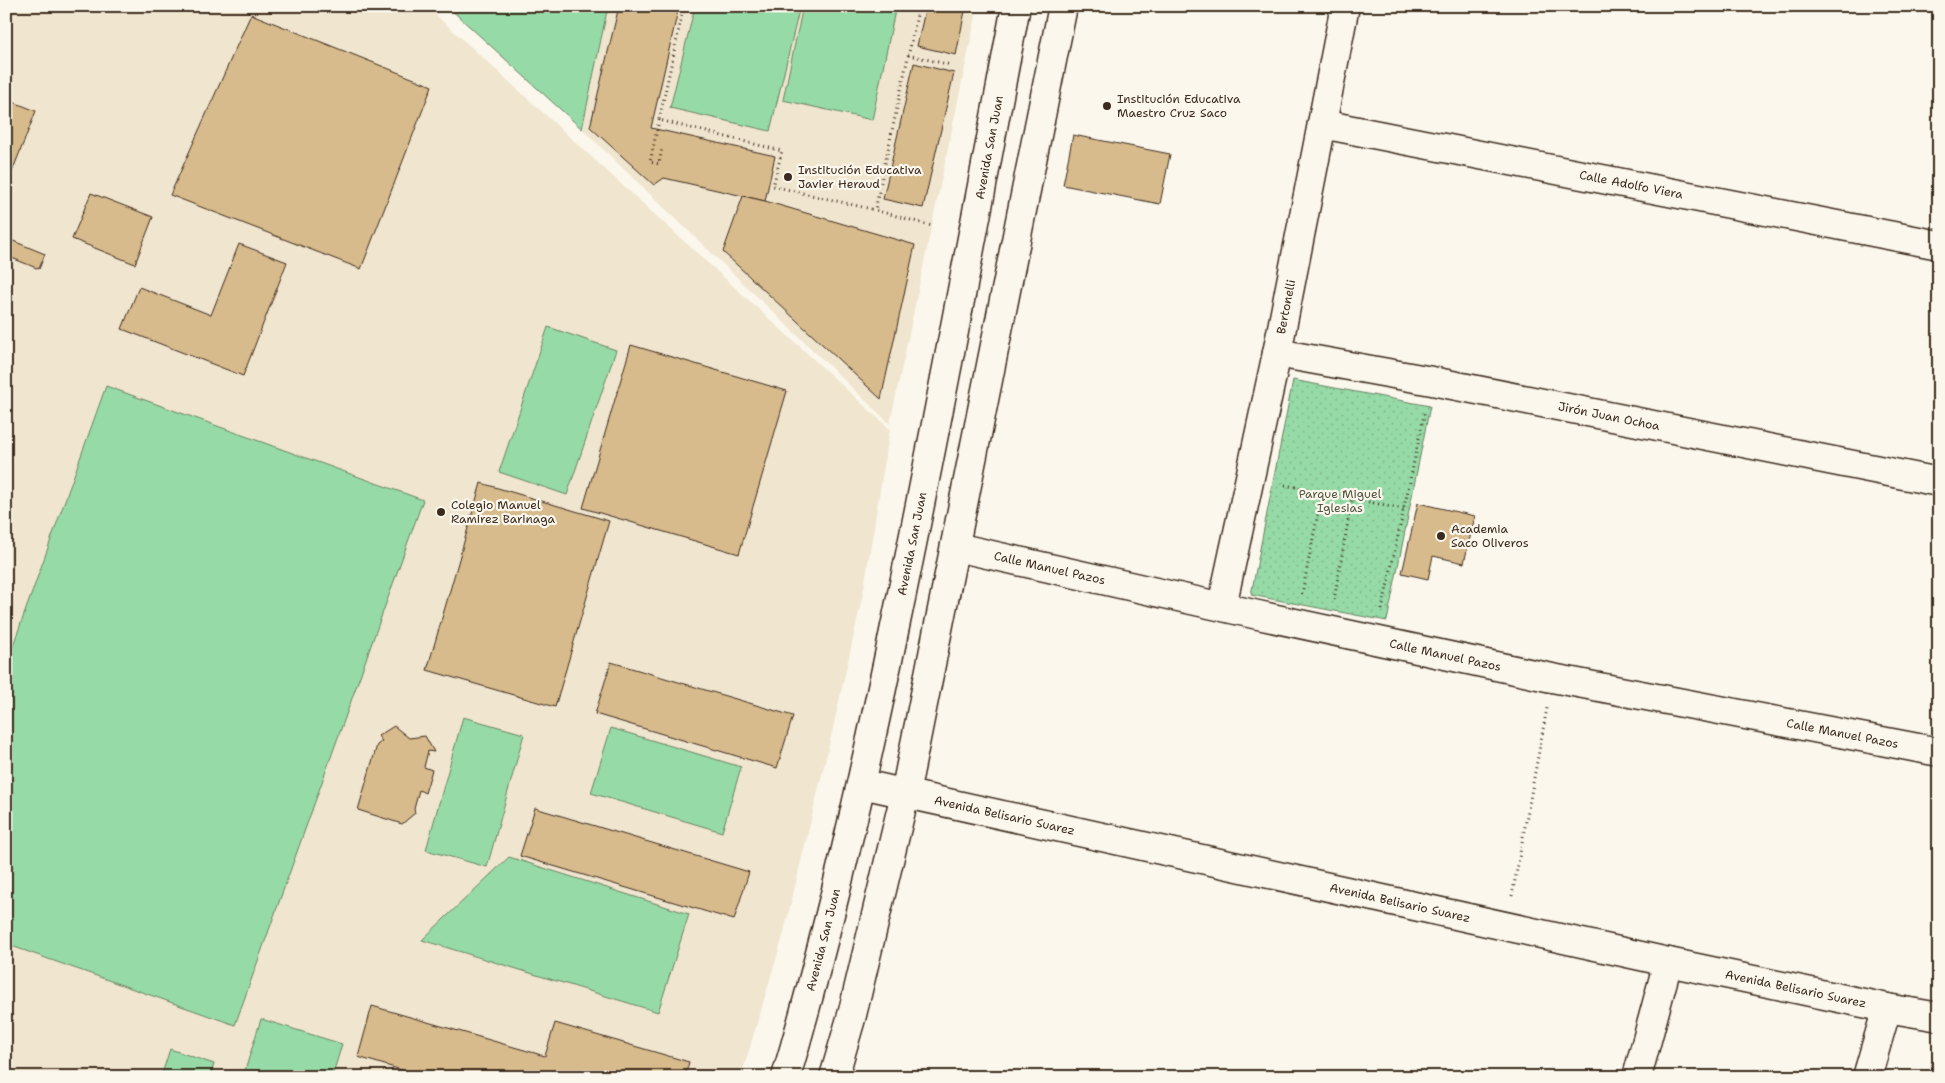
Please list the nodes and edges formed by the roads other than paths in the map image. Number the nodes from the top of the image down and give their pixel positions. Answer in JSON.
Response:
{"nodes":[{"id":1,"x":1016,"y":6,"type":"edge"},
{"id":2,"x":1063,"y":6,"type":"edge"},
{"id":3,"x":1345,"y":6,"type":"edge"},
{"id":4,"x":1322,"y":124,"type":"junction"},
{"id":5,"x":1939,"y":246,"type":"edge"},
{"id":6,"x":1277,"y":353,"type":"junction"},
{"id":7,"x":1939,"y":482,"type":"edge"},
{"id":8,"x":956,"y":547,"type":"junction"},
{"id":9,"x":1222,"y":606,"type":"junction"},
{"id":10,"x":1939,"y":752,"type":"edge"},
{"id":11,"x":862,"y":784,"type":"junction"},
{"id":12,"x":905,"y":794,"type":"junction"},
{"id":13,"x":1668,"y":962,"type":"junction"},
{"id":14,"x":1887,"y":1008,"type":"junction"},
{"id":15,"x":1939,"y":1017,"type":"edge"},
{"id":16,"x":786,"y":1077,"type":"edge"},
{"id":17,"x":834,"y":1077,"type":"edge"},
{"id":18,"x":1637,"y":1077,"type":"edge"},
{"id":19,"x":1867,"y":1077,"type":"edge"}],
"edges":[{"from":1,"to":11,"type":"street","name":"Avenida San Juan"},
{"from":2,"to":8,"type":"street"},
{"from":3,"to":4,"type":"street","name":"Bertonelli"},
{"from":4,"to":5,"type":"street","name":"Calle Adolfo Viera"},
{"from":4,"to":6,"type":"street","name":"Bertonelli"},
{"from":6,"to":7,"type":"street","name":"Jirón Juan Ochoa"},
{"from":6,"to":9,"type":"street","name":"Bertonelli"},
{"from":8,"to":9,"type":"street","name":"Calle Manuel Pazos"},
{"from":8,"to":12,"type":"street"},
{"from":9,"to":10,"type":"street","name":"Calle Manuel Pazos"},
{"from":11,"to":12,"type":"street","name":"Avenida Belisario Suarez"},
{"from":11,"to":16,"type":"street","name":"Avenida San Juan"},
{"from":12,"to":13,"type":"street","name":"Avenida Belisario Suarez"},
{"from":12,"to":17,"type":"street"},
{"from":13,"to":14,"type":"street","name":"Avenida Belisario Suarez"},
{"from":13,"to":18,"type":"street"},
{"from":14,"to":15,"type":"street","name":"Avenida Belisario Suarez"},
{"from":14,"to":19,"type":"street"}]}
